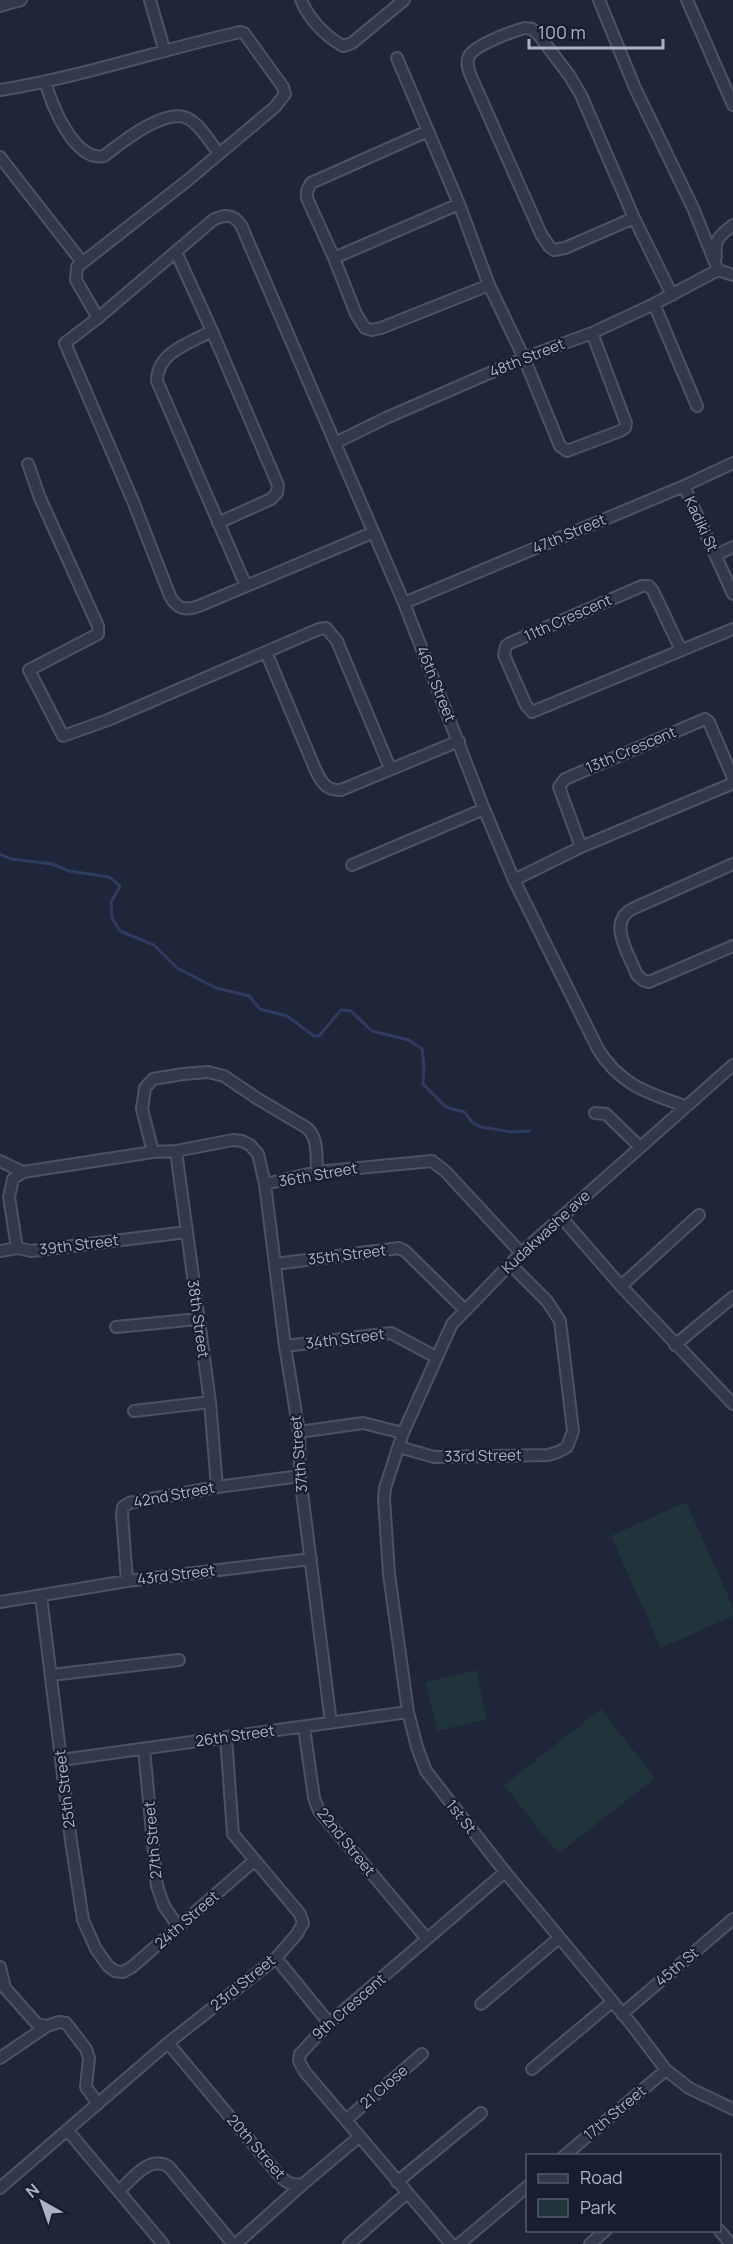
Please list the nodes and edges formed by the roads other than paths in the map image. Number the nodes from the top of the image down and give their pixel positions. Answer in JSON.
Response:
{"nodes":[{"id":1,"x":21,"y":0,"type":"edge"},
{"id":2,"x":150,"y":0,"type":"edge"},
{"id":3,"x":301,"y":0,"type":"edge"},
{"id":4,"x":404,"y":0,"type":"edge"},
{"id":5,"x":599,"y":0,"type":"edge"},
{"id":6,"x":687,"y":0,"type":"edge"},
{"id":7,"x":0,"y":6,"type":"edge"},
{"id":8,"x":164,"y":50,"type":"junction"},
{"id":9,"x":397,"y":58,"type":"dead end"},
{"id":10,"x":46,"y":83,"type":"junction"},
{"id":11,"x":0,"y":90,"type":"edge"},
{"id":12,"x":733,"y":105,"type":"edge"},
{"id":13,"x":428,"y":131,"type":"junction"},
{"id":14,"x":219,"y":153,"type":"junction"},
{"id":15,"x":0,"y":156,"type":"edge"},
{"id":16,"x":459,"y":204,"type":"junction"},
{"id":17,"x":634,"y":218,"type":"junction"},
{"id":18,"x":733,"y":225,"type":"edge"},
{"id":19,"x":176,"y":252,"type":"junction"},
{"id":20,"x":334,"y":258,"type":"junction"},
{"id":21,"x":82,"y":262,"type":"junction"},
{"id":22,"x":718,"y":270,"type":"junction"},
{"id":23,"x":733,"y":275,"type":"edge"},
{"id":24,"x":489,"y":285,"type":"junction"},
{"id":25,"x":672,"y":295,"type":"junction"},
{"id":26,"x":654,"y":304,"type":"junction"},
{"id":27,"x":98,"y":318,"type":"junction"},
{"id":28,"x":212,"y":331,"type":"junction"},
{"id":29,"x":592,"y":333,"type":"junction"},
{"id":30,"x":524,"y":358,"type":"junction"},
{"id":31,"x":697,"y":406,"type":"dead end"},
{"id":32,"x":335,"y":443,"type":"junction"},
{"id":33,"x":733,"y":462,"type":"edge"},
{"id":34,"x":28,"y":464,"type":"dead end"},
{"id":35,"x":684,"y":486,"type":"junction"},
{"id":36,"x":218,"y":523,"type":"junction"},
{"id":37,"x":372,"y":532,"type":"junction"},
{"id":38,"x":733,"y":547,"type":"edge"},
{"id":39,"x":716,"y":555,"type":"junction"},
{"id":40,"x":246,"y":586,"type":"junction"},
{"id":41,"x":733,"y":594,"type":"edge"},
{"id":42,"x":404,"y":603,"type":"junction"},
{"id":43,"x":733,"y":629,"type":"edge"},
{"id":44,"x":681,"y":650,"type":"junction"},
{"id":45,"x":266,"y":652,"type":"junction"},
{"id":46,"x":459,"y":741,"type":"junction"},
{"id":47,"x":390,"y":768,"type":"junction"},
{"id":48,"x":733,"y":780,"type":"edge"},
{"id":49,"x":484,"y":809,"type":"junction"},
{"id":50,"x":581,"y":847,"type":"junction"},
{"id":51,"x":733,"y":864,"type":"edge"},
{"id":52,"x":352,"y":865,"type":"dead end"},
{"id":53,"x":514,"y":880,"type":"junction"},
{"id":54,"x":733,"y":946,"type":"edge"},
{"id":55,"x":733,"y":1065,"type":"edge"},
{"id":56,"x":685,"y":1106,"type":"junction"},
{"id":57,"x":595,"y":1113,"type":"dead end"},
{"id":58,"x":640,"y":1147,"type":"junction"},
{"id":59,"x":176,"y":1151,"type":"junction"},
{"id":60,"x":153,"y":1152,"type":"junction"},
{"id":61,"x":0,"y":1161,"type":"edge"},
{"id":62,"x":23,"y":1172,"type":"junction"},
{"id":63,"x":317,"y":1172,"type":"junction"},
{"id":64,"x":266,"y":1184,"type":"junction"},
{"id":65,"x":699,"y":1215,"type":"dead end"},
{"id":66,"x":561,"y":1218,"type":"junction"},
{"id":67,"x":187,"y":1232,"type":"junction"},
{"id":68,"x":17,"y":1248,"type":"junction"},
{"id":69,"x":0,"y":1251,"type":"edge"},
{"id":70,"x":521,"y":1253,"type":"junction"},
{"id":71,"x":510,"y":1263,"type":"junction"},
{"id":72,"x":275,"y":1264,"type":"junction"},
{"id":73,"x":621,"y":1286,"type":"junction"},
{"id":74,"x":733,"y":1297,"type":"edge"},
{"id":75,"x":465,"y":1310,"type":"junction"},
{"id":76,"x":198,"y":1319,"type":"junction"},
{"id":77,"x":116,"y":1327,"type":"dead end"},
{"id":78,"x":675,"y":1345,"type":"junction"},
{"id":79,"x":285,"y":1346,"type":"junction"},
{"id":80,"x":436,"y":1357,"type":"junction"},
{"id":81,"x":210,"y":1402,"type":"junction"},
{"id":82,"x":733,"y":1404,"type":"edge"},
{"id":83,"x":134,"y":1411,"type":"dead end"},
{"id":84,"x":299,"y":1432,"type":"junction"},
{"id":85,"x":403,"y":1433,"type":"junction"},
{"id":86,"x":399,"y":1447,"type":"junction"},
{"id":87,"x":300,"y":1476,"type":"junction"},
{"id":88,"x":216,"y":1487,"type":"junction"},
{"id":89,"x":311,"y":1559,"type":"junction"},
{"id":90,"x":127,"y":1581,"type":"junction"},
{"id":91,"x":41,"y":1596,"type":"junction"},
{"id":92,"x":0,"y":1602,"type":"edge"},
{"id":93,"x":179,"y":1660,"type":"dead end"},
{"id":94,"x":51,"y":1675,"type":"junction"},
{"id":95,"x":408,"y":1712,"type":"junction"},
{"id":96,"x":331,"y":1724,"type":"junction"},
{"id":97,"x":304,"y":1727,"type":"junction"},
{"id":98,"x":226,"y":1737,"type":"junction"},
{"id":99,"x":144,"y":1749,"type":"junction"},
{"id":100,"x":61,"y":1760,"type":"junction"},
{"id":101,"x":255,"y":1860,"type":"junction"},
{"id":102,"x":505,"y":1872,"type":"junction"},
{"id":103,"x":733,"y":1919,"type":"edge"},
{"id":104,"x":178,"y":1926,"type":"junction"},
{"id":105,"x":559,"y":1938,"type":"junction"},
{"id":106,"x":427,"y":1939,"type":"junction"},
{"id":107,"x":276,"y":1958,"type":"junction"},
{"id":108,"x":0,"y":1967,"type":"edge"},
{"id":109,"x":115,"y":1971,"type":"joint"},
{"id":110,"x":612,"y":2002,"type":"junction"},
{"id":111,"x":481,"y":2004,"type":"dead end"},
{"id":112,"x":622,"y":2014,"type":"junction"},
{"id":113,"x":329,"y":2024,"type":"junction"},
{"id":114,"x":47,"y":2026,"type":"junction"},
{"id":115,"x":168,"y":2043,"type":"junction"},
{"id":116,"x":422,"y":2054,"type":"dead end"},
{"id":117,"x":0,"y":2058,"type":"edge"},
{"id":118,"x":532,"y":2069,"type":"dead end"},
{"id":119,"x":666,"y":2070,"type":"junction"},
{"id":120,"x":98,"y":2104,"type":"junction"},
{"id":121,"x":733,"y":2109,"type":"edge"},
{"id":122,"x":481,"y":2113,"type":"dead end"},
{"id":123,"x":346,"y":2120,"type":"junction"},
{"id":124,"x":68,"y":2131,"type":"junction"},
{"id":125,"x":359,"y":2137,"type":"junction"},
{"id":126,"x":566,"y":2154,"type":"edge"},
{"id":127,"x":397,"y":2182,"type":"junction"},
{"id":128,"x":303,"y":2184,"type":"junction"},
{"id":129,"x":0,"y":2188,"type":"edge"},
{"id":130,"x":526,"y":2189,"type":"edge"},
{"id":131,"x":118,"y":2191,"type":"junction"},
{"id":132,"x":407,"y":2193,"type":"junction"},
{"id":133,"x":604,"y":2232,"type":"edge"},
{"id":134,"x":163,"y":2244,"type":"edge"},
{"id":135,"x":234,"y":2244,"type":"edge"},
{"id":136,"x":349,"y":2244,"type":"edge"},
{"id":137,"x":451,"y":2244,"type":"edge"},
{"id":138,"x":459,"y":2244,"type":"edge"},
{"id":139,"x":590,"y":2244,"type":"edge"}],
"edges":[{"from":1,"to":7,"type":"street"},
{"from":2,"to":8,"type":"street"},
{"from":3,"to":4,"type":"street"},
{"from":5,"to":22,"type":"street"},
{"from":6,"to":12,"type":"street"},
{"from":8,"to":10,"type":"street"},
{"from":8,"to":14,"type":"street"},
{"from":9,"to":13,"type":"street"},
{"from":10,"to":11,"type":"street"},
{"from":10,"to":14,"type":"street"},
{"from":13,"to":16,"type":"street"},
{"from":13,"to":20,"type":"street"},
{"from":14,"to":21,"type":"street"},
{"from":15,"to":21,"type":"street"},
{"from":16,"to":20,"type":"street"},
{"from":16,"to":24,"type":"street"},
{"from":17,"to":17,"type":"street"},
{"from":17,"to":25,"type":"street"},
{"from":18,"to":22,"type":"street"},
{"from":19,"to":27,"type":"street"},
{"from":19,"to":28,"type":"street"},
{"from":19,"to":32,"type":"street","name":"46th Street"},
{"from":20,"to":24,"type":"street"},
{"from":21,"to":27,"type":"street"},
{"from":22,"to":23,"type":"street"},
{"from":22,"to":25,"type":"street","name":"48th Street"},
{"from":24,"to":30,"type":"street"},
{"from":25,"to":26,"type":"street","name":"48th Street"},
{"from":26,"to":29,"type":"street","name":"48th Street"},
{"from":26,"to":31,"type":"street"},
{"from":27,"to":40,"type":"street"},
{"from":28,"to":36,"type":"street"},
{"from":28,"to":36,"type":"street"},
{"from":29,"to":30,"type":"street","name":"48th Street"},
{"from":29,"to":30,"type":"street"},
{"from":30,"to":32,"type":"street","name":"48th Street"},
{"from":32,"to":37,"type":"street","name":"46th Street"},
{"from":33,"to":35,"type":"street","name":"47th Street"},
{"from":34,"to":45,"type":"street"},
{"from":35,"to":39,"type":"street","name":"Kadiki St"},
{"from":35,"to":42,"type":"street","name":"47th Street"},
{"from":36,"to":40,"type":"street"},
{"from":37,"to":40,"type":"street"},
{"from":37,"to":42,"type":"street","name":"46th Street"},
{"from":38,"to":39,"type":"street"},
{"from":39,"to":41,"type":"street","name":"Kadiki St"},
{"from":42,"to":46,"type":"street","name":"46th Street"},
{"from":43,"to":44,"type":"street","name":"11th Crescent"},
{"from":44,"to":44,"type":"street","name":"11th Crescent"},
{"from":45,"to":47,"type":"street"},
{"from":45,"to":47,"type":"street"},
{"from":46,"to":47,"type":"street"},
{"from":46,"to":49,"type":"street","name":"46th Street"},
{"from":48,"to":50,"type":"street","name":"13th Crescent"},
{"from":48,"to":50,"type":"street","name":"13th Crescent"},
{"from":49,"to":52,"type":"street"},
{"from":49,"to":53,"type":"street","name":"46th Street"},
{"from":50,"to":53,"type":"street","name":"13th Crescent"},
{"from":51,"to":54,"type":"street"},
{"from":53,"to":56,"type":"street","name":"46th Street"},
{"from":55,"to":56,"type":"street","name":"Kudakwashe ave"},
{"from":56,"to":58,"type":"street","name":"Kudakwashe ave"},
{"from":57,"to":58,"type":"street"},
{"from":58,"to":66,"type":"street","name":"Kudakwashe ave"},
{"from":59,"to":60,"type":"street","name":"36th Street"},
{"from":59,"to":64,"type":"street","name":"36th Street"},
{"from":59,"to":67,"type":"street","name":"38th Street"},
{"from":60,"to":62,"type":"street","name":"36th Street"},
{"from":60,"to":63,"type":"street"},
{"from":61,"to":62,"type":"street"},
{"from":62,"to":68,"type":"street","name":"39th Street"},
{"from":63,"to":64,"type":"street","name":"36th Street"},
{"from":63,"to":70,"type":"street","name":"36th Street"},
{"from":64,"to":72,"type":"street","name":"37th Street"},
{"from":65,"to":73,"type":"street"},
{"from":66,"to":70,"type":"street","name":"Kudakwashe ave"},
{"from":66,"to":73,"type":"street"},
{"from":67,"to":68,"type":"street","name":"39th Street"},
{"from":67,"to":76,"type":"street","name":"38th Street"},
{"from":68,"to":69,"type":"street"},
{"from":70,"to":71,"type":"street","name":"Kudakwashe ave"},
{"from":71,"to":75,"type":"street","name":"Kudakwashe ave"},
{"from":71,"to":86,"type":"street","name":"33rd Street"},
{"from":72,"to":75,"type":"street","name":"35th Street"},
{"from":72,"to":79,"type":"street","name":"37th Street"},
{"from":73,"to":78,"type":"street"},
{"from":74,"to":78,"type":"street"},
{"from":75,"to":80,"type":"street","name":"Kudakwashe ave"},
{"from":76,"to":77,"type":"street"},
{"from":76,"to":81,"type":"street","name":"38th Street"},
{"from":78,"to":82,"type":"street"},
{"from":79,"to":80,"type":"street","name":"34th Street"},
{"from":79,"to":84,"type":"street","name":"37th Street"},
{"from":80,"to":85,"type":"street","name":"Kudakwashe ave"},
{"from":81,"to":83,"type":"street"},
{"from":81,"to":88,"type":"street","name":"38th Street"},
{"from":84,"to":85,"type":"street"},
{"from":84,"to":87,"type":"street","name":"37th Street"},
{"from":85,"to":86,"type":"street","name":"1st St"},
{"from":86,"to":95,"type":"street","name":"1st St"},
{"from":87,"to":88,"type":"street","name":"42nd Street"},
{"from":87,"to":89,"type":"street","name":"37th Street"},
{"from":88,"to":90,"type":"street","name":"42nd Street"},
{"from":89,"to":90,"type":"street","name":"43rd Street"},
{"from":89,"to":96,"type":"street","name":"37th Street"},
{"from":90,"to":91,"type":"street","name":"43rd Street"},
{"from":91,"to":92,"type":"street","name":"43rd Street"},
{"from":91,"to":94,"type":"street","name":"25th Street"},
{"from":93,"to":94,"type":"street"},
{"from":94,"to":100,"type":"street","name":"25th Street"},
{"from":95,"to":96,"type":"street","name":"26th Street"},
{"from":95,"to":102,"type":"street","name":"1st St"},
{"from":96,"to":97,"type":"street","name":"26th Street"},
{"from":97,"to":98,"type":"street","name":"26th Street"},
{"from":97,"to":106,"type":"street","name":"22nd Street"},
{"from":98,"to":99,"type":"street","name":"26th Street"},
{"from":98,"to":101,"type":"street"},
{"from":99,"to":100,"type":"street","name":"26th Street"},
{"from":99,"to":104,"type":"street","name":"27th Street"},
{"from":100,"to":109,"type":"street","name":"25th Street"},
{"from":101,"to":104,"type":"street","name":"24th Street"},
{"from":101,"to":107,"type":"street","name":"23rd Street"},
{"from":102,"to":105,"type":"street","name":"1st St"},
{"from":102,"to":106,"type":"street","name":"9th Crescent"},
{"from":103,"to":112,"type":"street","name":"45th St"},
{"from":104,"to":109,"type":"street","name":"24th Street"},
{"from":105,"to":110,"type":"street","name":"1st St"},
{"from":105,"to":111,"type":"street"},
{"from":106,"to":113,"type":"street","name":"9th Crescent"},
{"from":107,"to":113,"type":"street"},
{"from":107,"to":115,"type":"street","name":"23rd Street"},
{"from":108,"to":114,"type":"street"},
{"from":110,"to":112,"type":"street","name":"1st St"},
{"from":110,"to":118,"type":"street"},
{"from":112,"to":119,"type":"street","name":"1st St"},
{"from":113,"to":123,"type":"street","name":"9th Crescent"},
{"from":114,"to":117,"type":"street"},
{"from":114,"to":120,"type":"street"},
{"from":115,"to":120,"type":"street","name":"23rd Street"},
{"from":115,"to":128,"type":"street","name":"20th Street"},
{"from":116,"to":123,"type":"street","name":"21 Close"},
{"from":119,"to":121,"type":"street","name":"1st St"},
{"from":119,"to":126,"type":"street","name":"17th Street"},
{"from":120,"to":124,"type":"street","name":"23rd Street"},
{"from":122,"to":127,"type":"street"},
{"from":123,"to":125,"type":"street","name":"9th Crescent"},
{"from":124,"to":129,"type":"street","name":"23rd Street"},
{"from":124,"to":131,"type":"street"},
{"from":125,"to":127,"type":"street","name":"9th Crescent"},
{"from":125,"to":128,"type":"street","name":"20th Street"},
{"from":127,"to":132,"type":"street","name":"9th Crescent"},
{"from":128,"to":135,"type":"street"},
{"from":130,"to":138,"type":"street"},
{"from":131,"to":134,"type":"street"},
{"from":131,"to":135,"type":"street"},
{"from":132,"to":136,"type":"street"},
{"from":132,"to":137,"type":"street","name":"9th Crescent"},
{"from":133,"to":139,"type":"street"}]}
